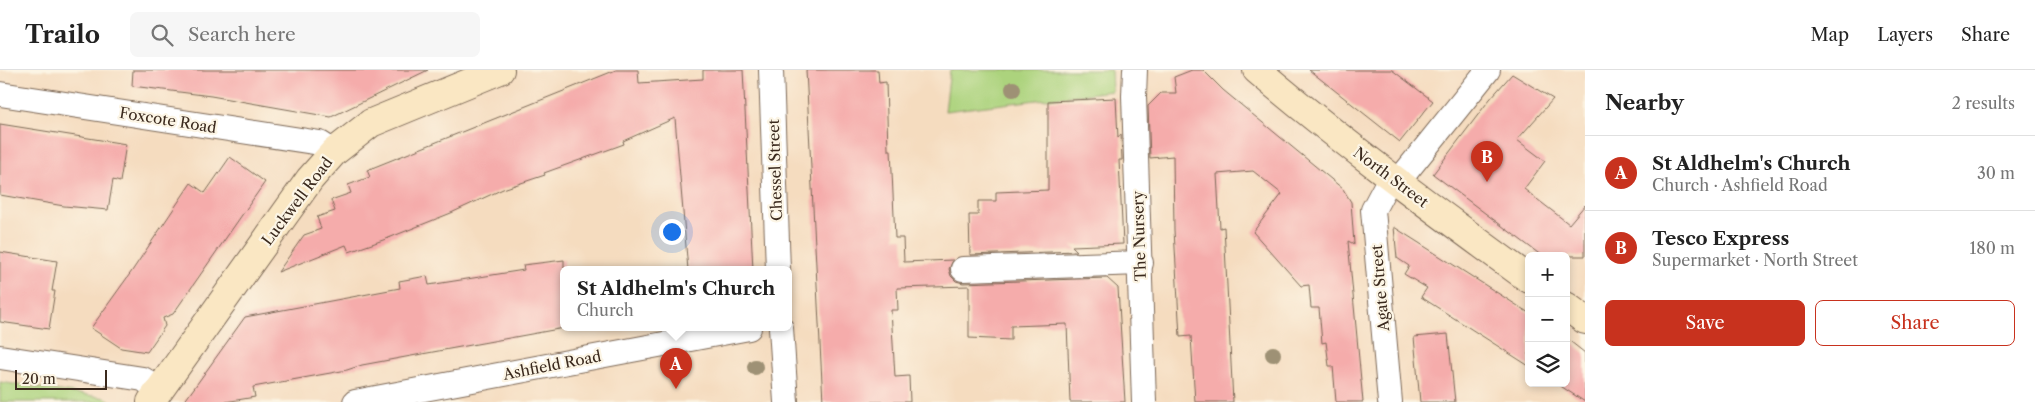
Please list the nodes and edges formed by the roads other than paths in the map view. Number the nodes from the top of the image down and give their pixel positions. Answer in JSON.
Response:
{"nodes":[{"id":1,"x":500,"y":70,"type":"edge"},
{"id":2,"x":771,"y":70,"type":"edge"},
{"id":3,"x":1135,"y":70,"type":"edge"},
{"id":4,"x":1257,"y":70,"type":"edge"},
{"id":5,"x":1488,"y":70,"type":"edge"},
{"id":6,"x":0,"y":94,"type":"edge"},
{"id":7,"x":334,"y":152,"type":"junction"},
{"id":8,"x":1393,"y":180,"type":"junction"},
{"id":9,"x":1140,"y":263,"type":"junction"},
{"id":10,"x":778,"y":266,"type":"edge"},
{"id":11,"x":963,"y":269,"type":"dead end"},
{"id":12,"x":1525,"y":276,"type":"edge"},
{"id":13,"x":1570,"y":309,"type":"edge"},
{"id":14,"x":1585,"y":320,"type":"edge"},
{"id":15,"x":733,"y":331,"type":"edge"},
{"id":16,"x":781,"y":331,"type":"edge"},
{"id":17,"x":0,"y":357,"type":"edge"},
{"id":18,"x":155,"y":396,"type":"edge"},
{"id":19,"x":356,"y":402,"type":"edge"},
{"id":20,"x":786,"y":402,"type":"edge"},
{"id":21,"x":1144,"y":402,"type":"edge"},
{"id":22,"x":1390,"y":402,"type":"edge"}],
"edges":[{"from":1,"to":7,"type":"street","name":"Luckwell Road"},
{"from":2,"to":10,"type":"street","name":"Chessel Street"},
{"from":3,"to":9,"type":"street","name":"The Nursery"},
{"from":4,"to":8,"type":"street","name":"North Street"},
{"from":5,"to":8,"type":"street","name":"Agate Street"},
{"from":6,"to":7,"type":"street","name":"Foxcote Road"},
{"from":7,"to":18,"type":"street","name":"Luckwell Road"},
{"from":8,"to":12,"type":"street","name":"North Street"},
{"from":8,"to":22,"type":"street","name":"Agate Street"},
{"from":9,"to":11,"type":"street"},
{"from":9,"to":21,"type":"street","name":"The Nursery"},
{"from":13,"to":14,"type":"street"},
{"from":15,"to":19,"type":"street","name":"Ashfield Road"},
{"from":16,"to":20,"type":"street"},
{"from":17,"to":18,"type":"street"}]}
